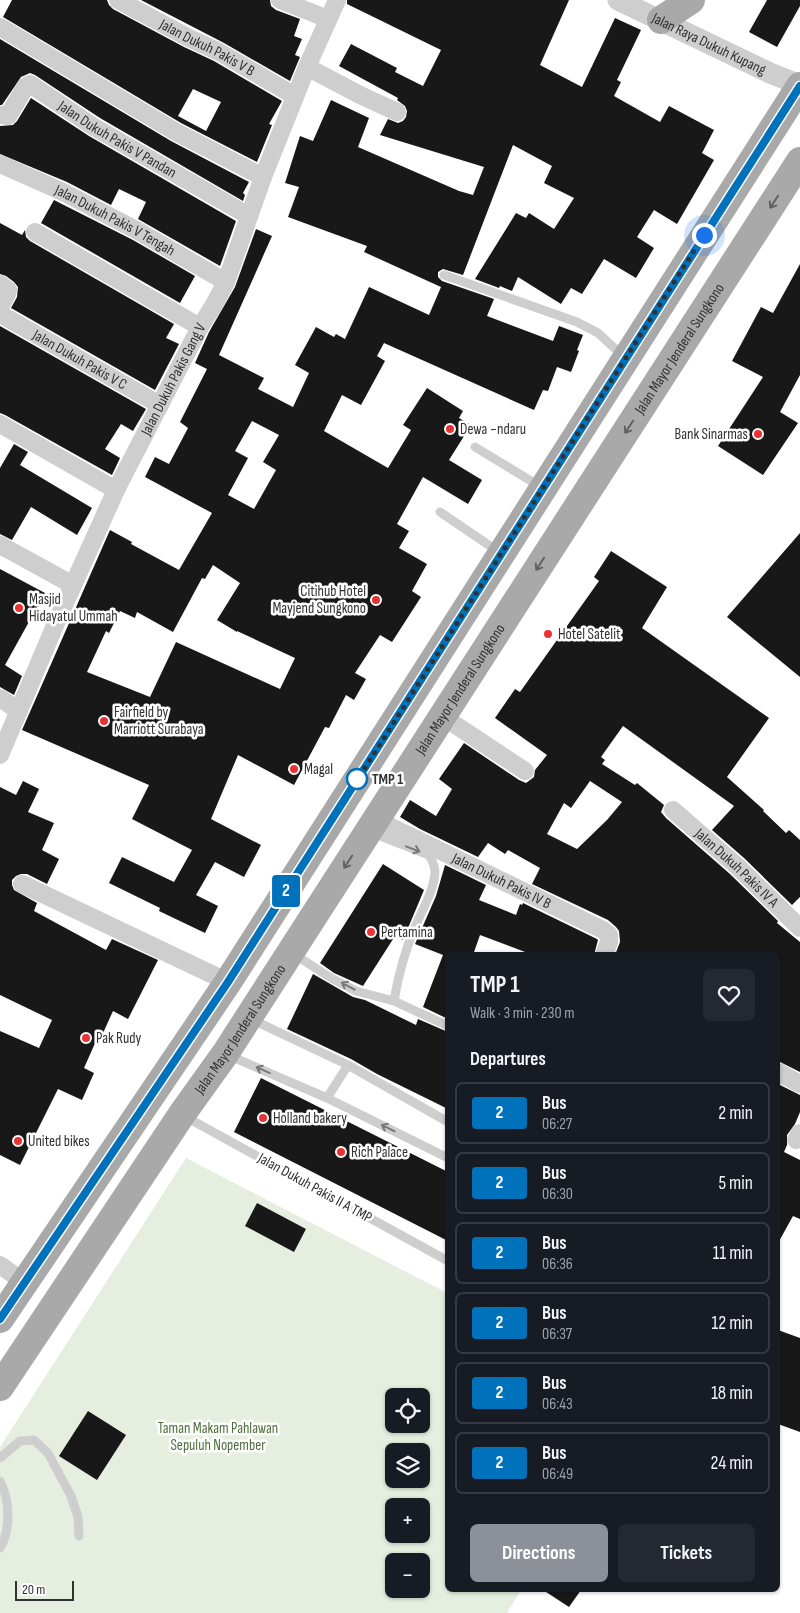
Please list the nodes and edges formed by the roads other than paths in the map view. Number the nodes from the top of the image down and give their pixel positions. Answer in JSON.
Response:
{"nodes":[{"id":1,"x":118,"y":0,"type":"edge"},
{"id":2,"x":280,"y":0,"type":"edge"},
{"id":3,"x":337,"y":0,"type":"edge"},
{"id":4,"x":618,"y":0,"type":"edge"},
{"id":5,"x":690,"y":0,"type":"edge"},
{"id":6,"x":328,"y":19,"type":"junction"},
{"id":7,"x":660,"y":20,"type":"junction"},
{"id":8,"x":2,"y":28,"type":"edge"},
{"id":9,"x":308,"y":67,"type":"junction"},
{"id":10,"x":800,"y":86,"type":"edge"},
{"id":11,"x":295,"y":96,"type":"junction"},
{"id":12,"x":397,"y":112,"type":"dead end"},
{"id":13,"x":0,"y":115,"type":"edge"},
{"id":14,"x":800,"y":161,"type":"edge"},
{"id":15,"x":0,"y":164,"type":"edge"},
{"id":16,"x":263,"y":177,"type":"junction"},
{"id":17,"x":249,"y":216,"type":"junction"},
{"id":18,"x":35,"y":232,"type":"dead end"},
{"id":19,"x":444,"y":275,"type":"dead end"},
{"id":20,"x":226,"y":282,"type":"junction"},
{"id":21,"x":0,"y":284,"type":"edge"},
{"id":22,"x":0,"y":306,"type":"edge"},
{"id":23,"x":0,"y":314,"type":"edge"},
{"id":24,"x":200,"y":327,"type":"junction"},
{"id":25,"x":626,"y":359,"type":"junction"},
{"id":26,"x":160,"y":405,"type":"junction"},
{"id":27,"x":0,"y":424,"type":"edge"},
{"id":28,"x":475,"y":447,"type":"dead end"},
{"id":29,"x":543,"y":488,"type":"junction"},
{"id":30,"x":116,"y":490,"type":"junction"},
{"id":31,"x":440,"y":512,"type":"dead end"},
{"id":32,"x":0,"y":545,"type":"edge"},
{"id":33,"x":502,"y":553,"type":"junction"},
{"id":34,"x":73,"y":585,"type":"junction"},
{"id":35,"x":0,"y":698,"type":"edge"},
{"id":36,"x":19,"y":711,"type":"junction"},
{"id":37,"x":442,"y":716,"type":"junction"},
{"id":38,"x":0,"y":755,"type":"edge"},
{"id":39,"x":525,"y":771,"type":"dead end"},
{"id":40,"x":673,"y":810,"type":"dead end"},
{"id":41,"x":372,"y":825,"type":"junction"},
{"id":42,"x":22,"y":884,"type":"dead end"},
{"id":43,"x":800,"y":928,"type":"edge"},
{"id":44,"x":290,"y":952,"type":"junction"},
{"id":45,"x":605,"y":952,"type":"edge"},
{"id":46,"x":230,"y":979,"type":"junction"},
{"id":47,"x":266,"y":988,"type":"junction"},
{"id":48,"x":394,"y":1001,"type":"junction"},
{"id":49,"x":248,"y":1017,"type":"junction"},
{"id":50,"x":445,"y":1025,"type":"edge"},
{"id":51,"x":225,"y":1054,"type":"junction"},
{"id":52,"x":348,"y":1065,"type":"junction"},
{"id":53,"x":780,"y":1073,"type":"edge"},
{"id":54,"x":800,"y":1084,"type":"edge"},
{"id":55,"x":327,"y":1098,"type":"junction"},
{"id":56,"x":182,"y":1114,"type":"junction"},
{"id":57,"x":445,"y":1120,"type":"edge"},
{"id":58,"x":445,"y":1157,"type":"edge"},
{"id":59,"x":445,"y":1259,"type":"edge"},
{"id":60,"x":0,"y":1265,"type":"edge"},
{"id":61,"x":25,"y":1283,"type":"junction"},
{"id":62,"x":0,"y":1319,"type":"edge"},
{"id":63,"x":0,"y":1387,"type":"edge"},
{"id":64,"x":0,"y":1458,"type":"edge"},
{"id":65,"x":0,"y":1480,"type":"edge"},
{"id":66,"x":79,"y":1536,"type":"dead end"},
{"id":67,"x":0,"y":1548,"type":"edge"}],
"edges":[{"from":1,"to":11,"type":"street","name":"Jalan Dukuh Pakis V B"},
{"from":2,"to":6,"type":"street"},
{"from":3,"to":6,"type":"street","name":"Jalan Dukuh Pakis Gang V"},
{"from":4,"to":7,"type":"street","name":"Jalan Raya Dukuh Kupang"},
{"from":5,"to":7,"type":"main road"},
{"from":6,"to":9,"type":"street","name":"Jalan Dukuh Pakis Gang V"},
{"from":7,"to":10,"type":"street","name":"Jalan Raya Dukuh Kupang"},
{"from":8,"to":16,"type":"street"},
{"from":9,"to":11,"type":"street","name":"Jalan Dukuh Pakis Gang V"},
{"from":9,"to":12,"type":"street"},
{"from":10,"to":25,"type":"main road"},
{"from":11,"to":16,"type":"street","name":"Jalan Dukuh Pakis Gang V"},
{"from":13,"to":17,"type":"street","name":"Jalan Dukuh Pakis V Pandan"},
{"from":14,"to":37,"type":"main road","name":"Jalan Mayor Jenderal Sungkono","one_way":true},
{"from":15,"to":20,"type":"street","name":"Jalan Dukuh Pakis V Tengah"},
{"from":16,"to":17,"type":"street","name":"Jalan Dukuh Pakis Gang V"},
{"from":17,"to":20,"type":"street","name":"Jalan Dukuh Pakis Gang V"},
{"from":18,"to":24,"type":"street"},
{"from":19,"to":25,"type":"lane"},
{"from":20,"to":24,"type":"street","name":"Jalan Dukuh Pakis Gang V"},
{"from":21,"to":22,"type":"street"},
{"from":23,"to":26,"type":"street","name":"Jalan Dukuh Pakis V C"},
{"from":24,"to":26,"type":"street","name":"Jalan Dukuh Pakis Gang V"},
{"from":25,"to":29,"type":"main road"},
{"from":26,"to":30,"type":"street","name":"Jalan Dukuh Pakis Gang V"},
{"from":27,"to":30,"type":"street"},
{"from":28,"to":29,"type":"lane"},
{"from":29,"to":33,"type":"main road"},
{"from":30,"to":34,"type":"street","name":"Jalan Dukuh Pakis Gang V"},
{"from":31,"to":33,"type":"lane"},
{"from":32,"to":34,"type":"street"},
{"from":33,"to":46,"type":"main road"},
{"from":34,"to":36,"type":"street","name":"Jalan Dukuh Pakis Gang V"},
{"from":35,"to":36,"type":"street"},
{"from":36,"to":38,"type":"street","name":"Jalan Dukuh Pakis Gang V"},
{"from":37,"to":39,"type":"street"},
{"from":37,"to":41,"type":"main road","name":"Jalan Mayor Jenderal Sungkono"},
{"from":40,"to":43,"type":"street","name":"Jalan Dukuh Pakis IV A"},
{"from":41,"to":44,"type":"main road","name":"Jalan Mayor Jenderal Sungkono","one_way":true},
{"from":41,"to":45,"type":"street","name":"Jalan Dukuh Pakis IV B"},
{"from":41,"to":48,"type":"lane","one_way":true},
{"from":42,"to":46,"type":"street"},
{"from":44,"to":47,"type":"main road","name":"Jalan Mayor Jenderal Sungkono"},
{"from":48,"to":44,"type":"lane","one_way":true},
{"from":46,"to":47,"type":"main road"},
{"from":46,"to":49,"type":"main road"},
{"from":46,"to":61,"type":"main road"},
{"from":47,"to":49,"type":"main road","name":"Jalan Mayor Jenderal Sungkono"},
{"from":48,"to":50,"type":"lane"},
{"from":49,"to":51,"type":"main road","name":"Jalan Mayor Jenderal Sungkono"},
{"from":49,"to":52,"type":"lane"},
{"from":55,"to":51,"type":"lane","one_way":true},
{"from":51,"to":56,"type":"main road","name":"Jalan Mayor Jenderal Sungkono"},
{"from":52,"to":55,"type":"lane"},
{"from":52,"to":57,"type":"lane"},
{"from":53,"to":54,"type":"street"},
{"from":58,"to":55,"type":"lane","one_way":true},
{"from":56,"to":59,"type":"lane","name":"Jalan Dukuh Pakis II A TMP"},
{"from":56,"to":63,"type":"main road","name":"Jalan Mayor Jenderal Sungkono"},
{"from":60,"to":61,"type":"street"},
{"from":61,"to":62,"type":"main road"},
{"from":64,"to":66,"type":"lane"},
{"from":65,"to":67,"type":"lane"}]}
